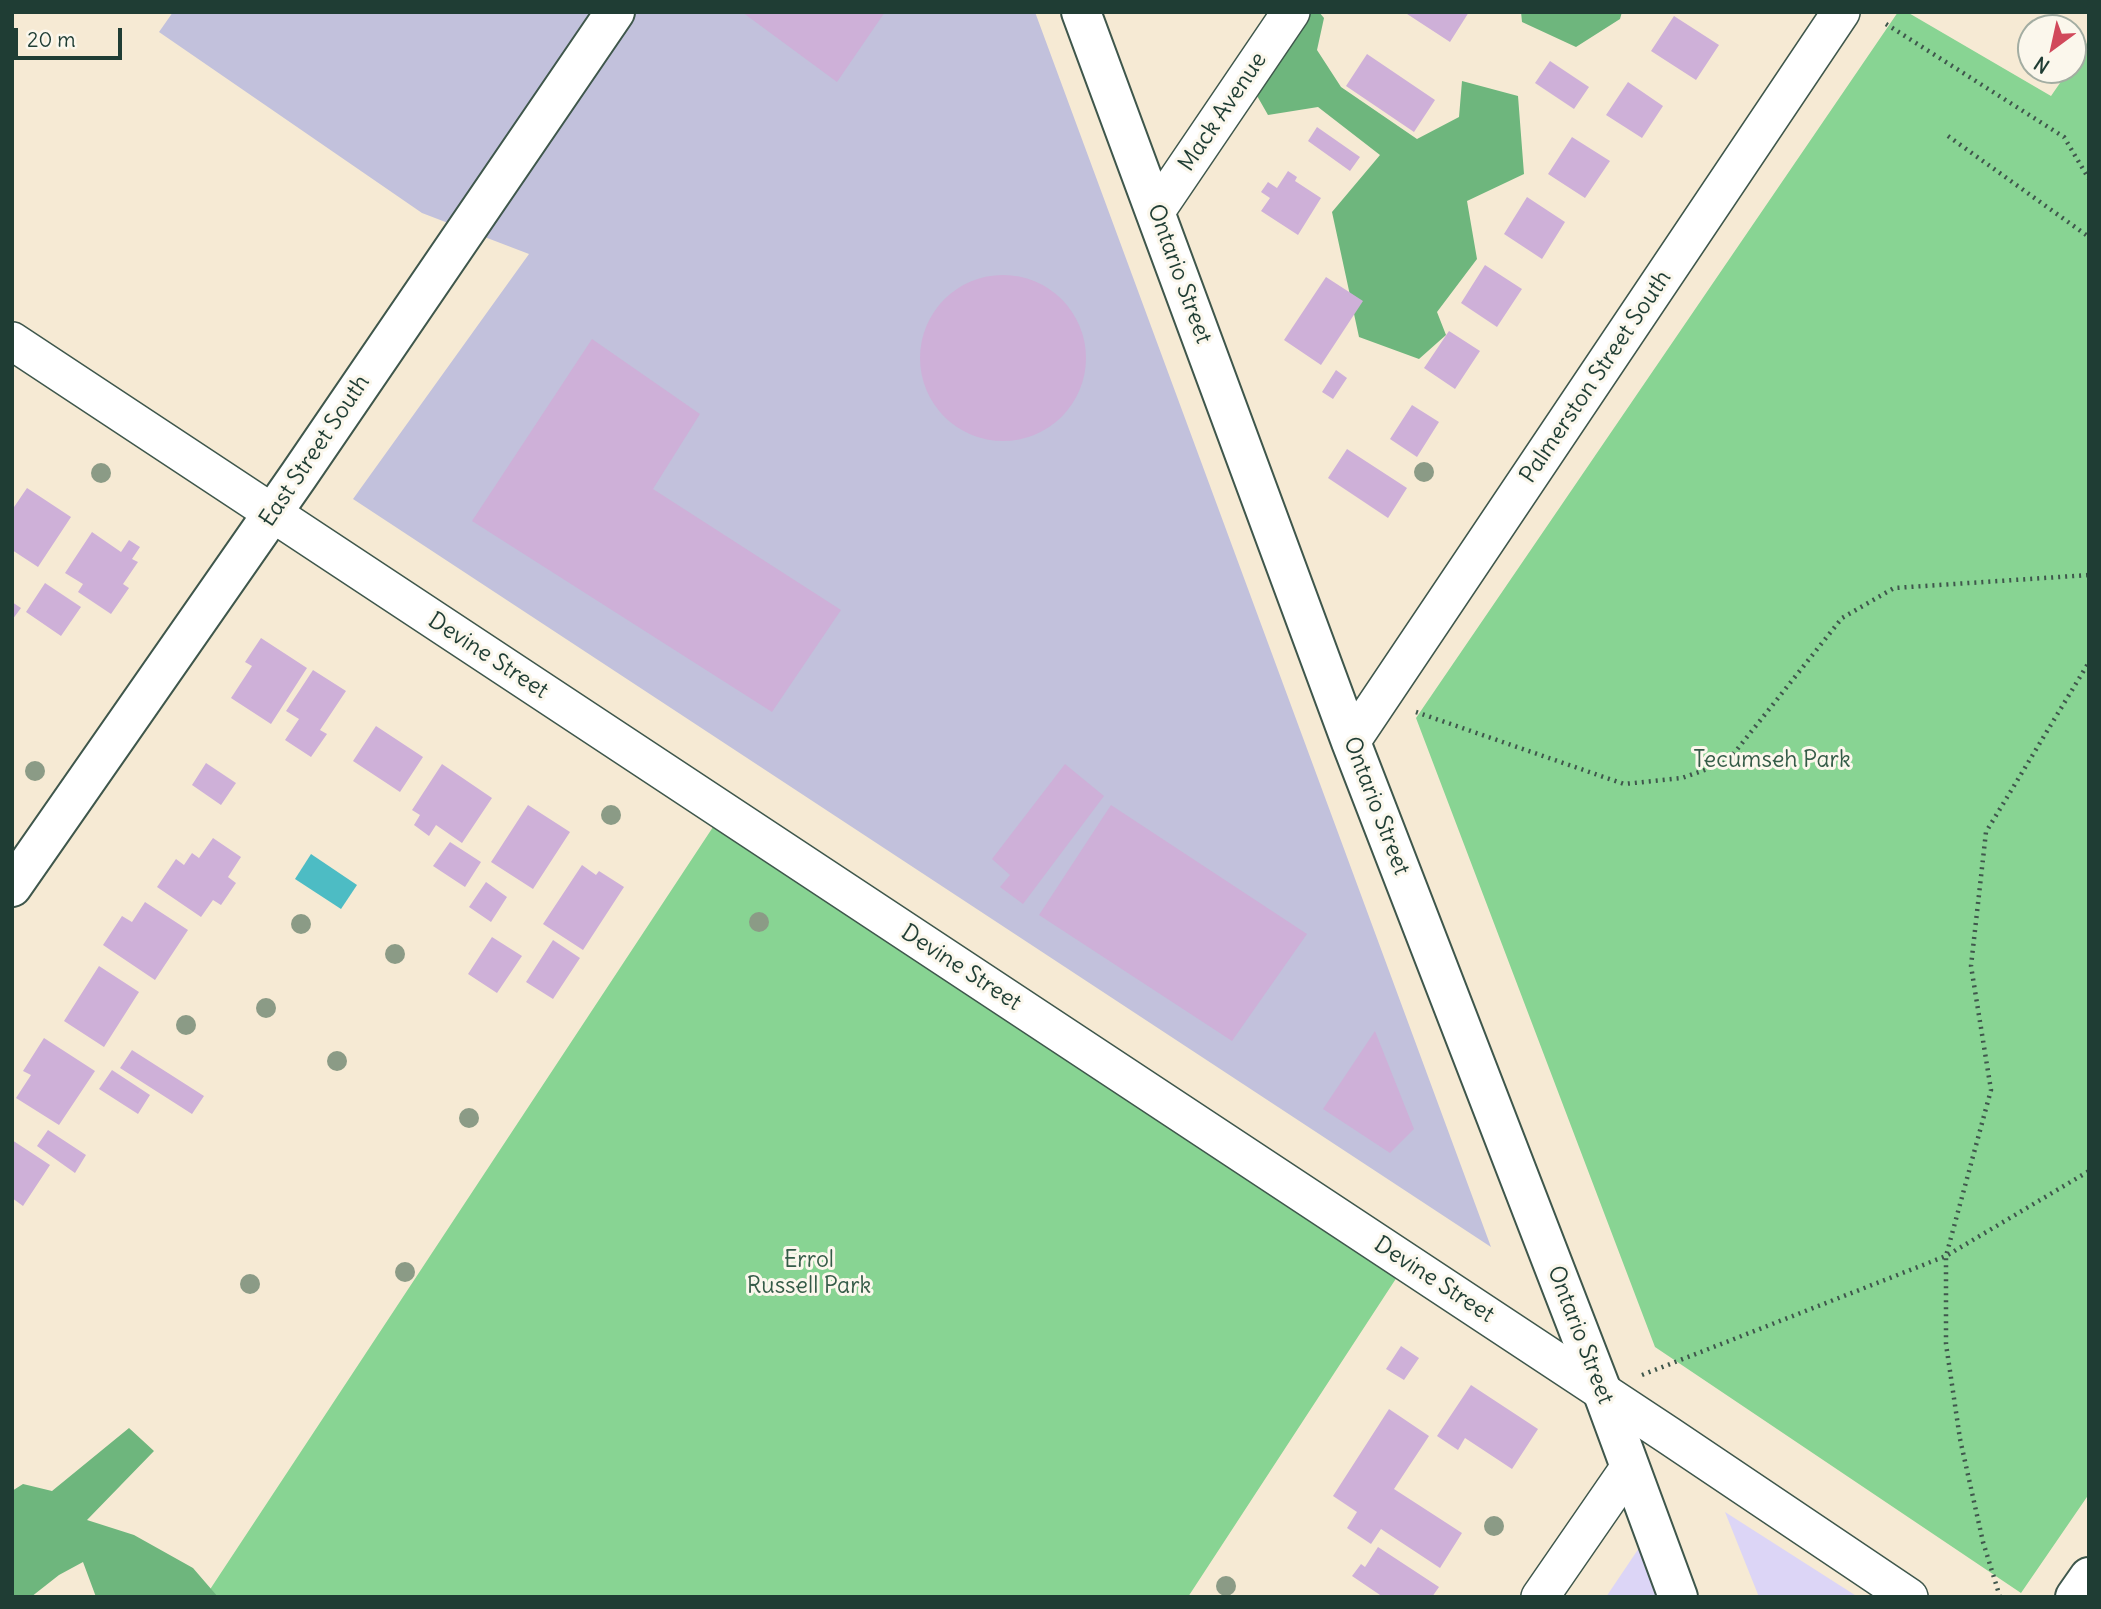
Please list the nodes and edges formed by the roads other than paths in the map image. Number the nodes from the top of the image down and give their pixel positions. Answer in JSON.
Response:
{"nodes":[{"id":1,"x":615,"y":12,"type":"edge"},
{"id":2,"x":1081,"y":12,"type":"edge"},
{"id":3,"x":1291,"y":12,"type":"edge"},
{"id":4,"x":1841,"y":12,"type":"edge"},
{"id":5,"x":1156,"y":211,"type":"junction"},
{"id":6,"x":12,"y":341,"type":"edge"},
{"id":7,"x":272,"y":514,"type":"junction"},
{"id":8,"x":1351,"y":742,"type":"junction"},
{"id":9,"x":12,"y":887,"type":"edge"},
{"id":10,"x":1602,"y":1391,"type":"junction"},
{"id":11,"x":1629,"y":1468,"type":"junction"},
{"id":12,"x":2089,"y":1577,"type":"edge"},
{"id":13,"x":1540,"y":1597,"type":"edge"},
{"id":14,"x":1678,"y":1597,"type":"edge"},
{"id":15,"x":1909,"y":1597,"type":"edge"},
{"id":16,"x":2075,"y":1597,"type":"edge"}],
"edges":[{"from":1,"to":7,"type":"street","name":"East Street South"},
{"from":2,"to":5,"type":"street","name":"Ontario Street"},
{"from":3,"to":5,"type":"street","name":"Mack Avenue"},
{"from":4,"to":8,"type":"street","name":"Palmerston Street South"},
{"from":5,"to":8,"type":"street","name":"Ontario Street"},
{"from":6,"to":7,"type":"street","name":"Devine Street"},
{"from":7,"to":9,"type":"street","name":"East Street South"},
{"from":7,"to":10,"type":"street","name":"Devine Street"},
{"from":8,"to":10,"type":"street","name":"Ontario Street"},
{"from":10,"to":11,"type":"street","name":"Ontario Street"},
{"from":10,"to":15,"type":"street","name":"Devine Street"},
{"from":11,"to":13,"type":"street"},
{"from":11,"to":14,"type":"street","name":"Ontario Street"},
{"from":12,"to":16,"type":"street"}]}
